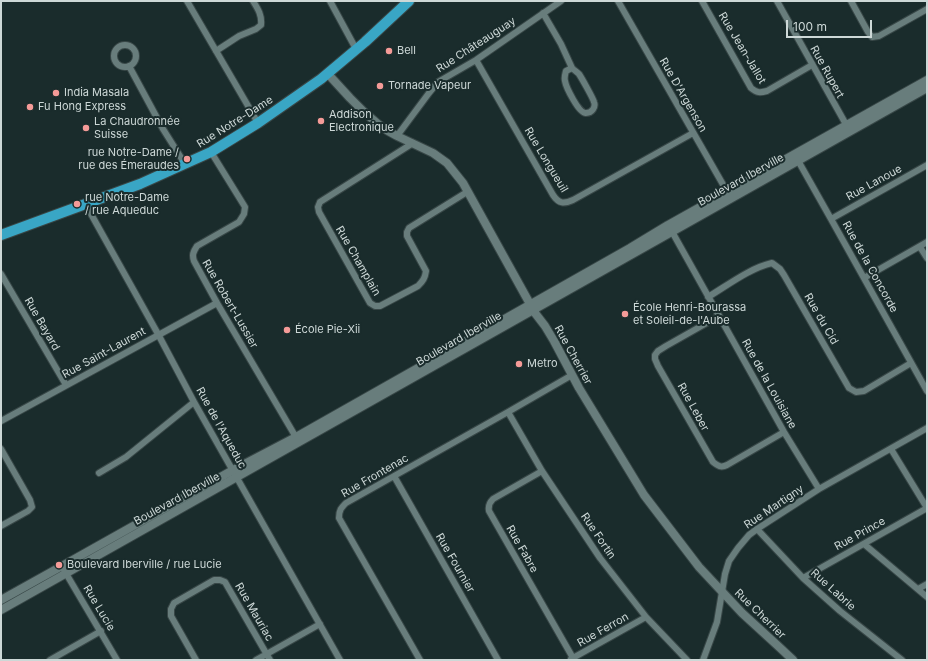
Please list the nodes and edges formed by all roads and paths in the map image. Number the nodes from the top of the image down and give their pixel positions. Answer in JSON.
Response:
{"nodes":[{"id":1,"x":187,"y":1,"type":"edge"},
{"id":2,"x":253,"y":1,"type":"edge"},
{"id":3,"x":330,"y":1,"type":"edge"},
{"id":4,"x":409,"y":1,"type":"edge"},
{"id":5,"x":561,"y":1,"type":"edge"},
{"id":6,"x":618,"y":1,"type":"edge"},
{"id":7,"x":702,"y":1,"type":"edge"},
{"id":8,"x":777,"y":1,"type":"edge"},
{"id":9,"x":851,"y":1,"type":"edge"},
{"id":10,"x":927,"y":9,"type":"edge"},
{"id":11,"x":543,"y":13,"type":"junction"},
{"id":12,"x":356,"y":49,"type":"junction"},
{"id":13,"x":216,"y":51,"type":"junction"},
{"id":14,"x":476,"y":60,"type":"junction"},
{"id":15,"x":812,"y":65,"type":"junction"},
{"id":16,"x":129,"y":66,"type":"dead end"},
{"id":17,"x":572,"y":68,"type":"junction"},
{"id":18,"x":328,"y":74,"type":"junction"},
{"id":19,"x":927,"y":80,"type":"edge"},
{"id":20,"x":927,"y":88,"type":"edge"},
{"id":21,"x":258,"y":123,"type":"junction"},
{"id":22,"x":848,"y":128,"type":"junction"},
{"id":23,"x":693,"y":132,"type":"junction"},
{"id":24,"x":397,"y":136,"type":"junction"},
{"id":25,"x":413,"y":143,"type":"junction"},
{"id":26,"x":211,"y":152,"type":"junction"},
{"id":27,"x":796,"y":158,"type":"junction"},
{"id":28,"x":185,"y":164,"type":"junction"},
{"id":29,"x":927,"y":165,"type":"edge"},
{"id":30,"x":467,"y":192,"type":"junction"},
{"id":31,"x":729,"y":195,"type":"junction"},
{"id":32,"x":86,"y":204,"type":"junction"},
{"id":33,"x":831,"y":218,"type":"junction"},
{"id":34,"x":670,"y":228,"type":"junction"},
{"id":35,"x":1,"y":235,"type":"edge"},
{"id":36,"x":927,"y":242,"type":"edge"},
{"id":37,"x":920,"y":246,"type":"junction"},
{"id":38,"x":927,"y":258,"type":"edge"},
{"id":39,"x":1,"y":274,"type":"edge"},
{"id":40,"x":864,"y":278,"type":"junction"},
{"id":41,"x":708,"y":297,"type":"junction"},
{"id":42,"x":217,"y":303,"type":"junction"},
{"id":43,"x":532,"y":307,"type":"junction"},
{"id":44,"x":719,"y":316,"type":"junction"},
{"id":45,"x":158,"y":334,"type":"junction"},
{"id":46,"x":912,"y":363,"type":"junction"},
{"id":47,"x":572,"y":375,"type":"junction"},
{"id":48,"x":66,"y":385,"type":"junction"},
{"id":49,"x":927,"y":390,"type":"edge"},
{"id":50,"x":194,"y":402,"type":"junction"},
{"id":51,"x":508,"y":412,"type":"junction"},
{"id":52,"x":1,"y":421,"type":"edge"},
{"id":53,"x":927,"y":428,"type":"edge"},
{"id":54,"x":784,"y":432,"type":"junction"},
{"id":55,"x":297,"y":440,"type":"junction"},
{"id":56,"x":1,"y":449,"type":"edge"},
{"id":57,"x":891,"y":449,"type":"junction"},
{"id":58,"x":542,"y":471,"type":"junction"},
{"id":59,"x":99,"y":473,"type":"dead end"},
{"id":60,"x":235,"y":474,"type":"junction"},
{"id":61,"x":394,"y":476,"type":"junction"},
{"id":62,"x":818,"y":489,"type":"junction"},
{"id":63,"x":927,"y":508,"type":"edge"},
{"id":64,"x":1,"y":526,"type":"edge"},
{"id":65,"x":757,"y":529,"type":"junction"},
{"id":66,"x":864,"y":544,"type":"junction"},
{"id":67,"x":64,"y":570,"type":"junction"},
{"id":68,"x":803,"y":578,"type":"junction"},
{"id":69,"x":927,"y":584,"type":"edge"},
{"id":70,"x":918,"y":589,"type":"junction"},
{"id":71,"x":722,"y":592,"type":"junction"},
{"id":72,"x":927,"y":597,"type":"edge"},
{"id":73,"x":1,"y":600,"type":"edge"},
{"id":74,"x":1,"y":610,"type":"edge"},
{"id":75,"x":646,"y":617,"type":"junction"},
{"id":76,"x":320,"y":624,"type":"junction"},
{"id":77,"x":101,"y":631,"type":"junction"},
{"id":78,"x":268,"y":657,"type":"edge"},
{"id":79,"x":572,"y":659,"type":"edge"},
{"id":80,"x":50,"y":660,"type":"edge"},
{"id":81,"x":117,"y":660,"type":"edge"},
{"id":82,"x":196,"y":660,"type":"edge"},
{"id":83,"x":256,"y":660,"type":"edge"},
{"id":84,"x":340,"y":660,"type":"edge"},
{"id":85,"x":420,"y":660,"type":"edge"},
{"id":86,"x":498,"y":660,"type":"edge"},
{"id":87,"x":687,"y":660,"type":"edge"},
{"id":88,"x":703,"y":660,"type":"edge"},
{"id":89,"x":793,"y":660,"type":"edge"},
{"id":90,"x":902,"y":660,"type":"edge"}],
"edges":[{"from":1,"to":13,"type":"street"},
{"from":2,"to":13,"type":"street"},
{"from":3,"to":12,"type":"street"},
{"from":4,"to":12,"type":"main road","name":"Rue Notre-Dame"},
{"from":5,"to":11,"type":"street","name":"Rue Châteauguay"},
{"from":6,"to":23,"type":"street","name":"Rue D'Argenson"},
{"from":7,"to":15,"type":"street","name":"Rue Jean-Jallot"},
{"from":8,"to":15,"type":"street","name":"Rue Rupert"},
{"from":9,"to":10,"type":"street"},
{"from":11,"to":14,"type":"street","name":"Rue Châteauguay"},
{"from":11,"to":17,"type":"street"},
{"from":12,"to":18,"type":"main road","name":"Rue Notre-Dame"},
{"from":13,"to":21,"type":"street"},
{"from":14,"to":23,"type":"street","name":"Rue Longueuil"},
{"from":14,"to":24,"type":"street","name":"Rue Châteauguay"},
{"from":15,"to":22,"type":"street","name":"Rue Rupert"},
{"from":16,"to":28,"type":"street"},
{"from":17,"to":17,"type":"street"},
{"from":18,"to":21,"type":"main road","name":"Rue Notre-Dame"},
{"from":18,"to":24,"type":"street","name":"Rue Cherrier"},
{"from":19,"to":22,"type":"street","name":"Boulevard Iberville"},
{"from":20,"to":22,"type":"street","name":"Boulevard Iberville"},
{"from":21,"to":26,"type":"main road","name":"Rue Notre-Dame"},
{"from":22,"to":27,"type":"street","name":"Boulevard Iberville"},
{"from":23,"to":31,"type":"street","name":"Rue D'Argenson"},
{"from":24,"to":25,"type":"street","name":"Rue Cherrier"},
{"from":25,"to":30,"type":"street","name":"Rue Cherrier"},
{"from":25,"to":30,"type":"street","name":"Rue Champlain"},
{"from":26,"to":28,"type":"main road","name":"Rue Notre-Dame"},
{"from":26,"to":42,"type":"street","name":"Rue Robert-Lussier"},
{"from":27,"to":31,"type":"street","name":"Boulevard Iberville"},
{"from":27,"to":33,"type":"street","name":"Rue de la Concorde"},
{"from":28,"to":32,"type":"main road","name":"Rue Notre-Dame"},
{"from":29,"to":33,"type":"street","name":"Rue Lanoue"},
{"from":30,"to":43,"type":"street","name":"Rue Cherrier"},
{"from":31,"to":34,"type":"street","name":"Boulevard Iberville"},
{"from":32,"to":35,"type":"main road","name":"Rue Notre-Dame"},
{"from":32,"to":45,"type":"street","name":"Rue de l'Aqueduc"},
{"from":33,"to":40,"type":"street","name":"Rue de la Concorde"},
{"from":34,"to":41,"type":"street","name":"Rue de la Louisiane"},
{"from":34,"to":43,"type":"street","name":"Boulevard Iberville"},
{"from":36,"to":37,"type":"street"},
{"from":37,"to":38,"type":"street"},
{"from":37,"to":40,"type":"street"},
{"from":39,"to":48,"type":"street","name":"Rue Bayard"},
{"from":40,"to":46,"type":"street","name":"Rue de la Concorde"},
{"from":41,"to":44,"type":"street","name":"Rue de la Louisiane"},
{"from":41,"to":46,"type":"street","name":"Rue du Cid"},
{"from":42,"to":45,"type":"street","name":"Rue Saint-Laurent"},
{"from":42,"to":55,"type":"street","name":"Rue Robert-Lussier"},
{"from":43,"to":47,"type":"street","name":"Rue Cherrier"},
{"from":43,"to":55,"type":"street","name":"Boulevard Iberville"},
{"from":44,"to":54,"type":"street","name":"Rue de la Louisiane"},
{"from":44,"to":54,"type":"street","name":"Rue Leber"},
{"from":45,"to":48,"type":"street","name":"Rue Saint-Laurent"},
{"from":45,"to":50,"type":"street","name":"Rue de l'Aqueduc"},
{"from":46,"to":49,"type":"street","name":"Rue de la Concorde"},
{"from":47,"to":51,"type":"street","name":"Rue Frontenac"},
{"from":47,"to":71,"type":"street","name":"Rue Cherrier"},
{"from":48,"to":52,"type":"street","name":"Rue Saint-Laurent"},
{"from":50,"to":59,"type":"street"},
{"from":50,"to":60,"type":"street","name":"Rue de l'Aqueduc"},
{"from":51,"to":58,"type":"street","name":"Rue Fortin"},
{"from":51,"to":61,"type":"street","name":"Rue Frontenac"},
{"from":53,"to":57,"type":"street","name":"Rue Martigny"},
{"from":54,"to":62,"type":"street","name":"Rue de la Louisiane"},
{"from":55,"to":60,"type":"street","name":"Boulevard Iberville"},
{"from":56,"to":64,"type":"street"},
{"from":57,"to":62,"type":"street","name":"Rue Martigny"},
{"from":57,"to":63,"type":"street","name":"Rue Prince"},
{"from":58,"to":75,"type":"street","name":"Rue Fortin"},
{"from":58,"to":79,"type":"street","name":"Rue Fabre"},
{"from":60,"to":67,"type":"street","name":"Boulevard Iberville"},
{"from":60,"to":76,"type":"street","name":"Rue de l'Aqueduc"},
{"from":61,"to":85,"type":"street","name":"Rue Frontenac"},
{"from":61,"to":86,"type":"street","name":"Rue Fournier"},
{"from":62,"to":65,"type":"street","name":"Rue Martigny"},
{"from":63,"to":66,"type":"street","name":"Rue Prince"},
{"from":65,"to":68,"type":"street","name":"Rue Labrie"},
{"from":65,"to":71,"type":"street","name":"Rue Martigny"},
{"from":66,"to":68,"type":"street","name":"Rue Prince"},
{"from":66,"to":70,"type":"street"},
{"from":67,"to":73,"type":"street","name":"Boulevard Iberville"},
{"from":67,"to":74,"type":"street","name":"Boulevard Iberville"},
{"from":67,"to":77,"type":"street","name":"Rue Lucie"},
{"from":68,"to":90,"type":"street","name":"Rue Labrie"},
{"from":69,"to":70,"type":"street"},
{"from":70,"to":72,"type":"street"},
{"from":71,"to":88,"type":"street","name":"Rue Martigny"},
{"from":71,"to":89,"type":"street","name":"Rue Cherrier"},
{"from":75,"to":79,"type":"street","name":"Rue Ferron"},
{"from":75,"to":87,"type":"street","name":"Rue Fortin"},
{"from":76,"to":78,"type":"street"},
{"from":76,"to":84,"type":"street","name":"Rue de l'Aqueduc"},
{"from":77,"to":80,"type":"street"},
{"from":77,"to":81,"type":"street","name":"Rue Lucie"},
{"from":78,"to":82,"type":"street","name":"Rue Mauriac"},
{"from":78,"to":83,"type":"street"}]}
